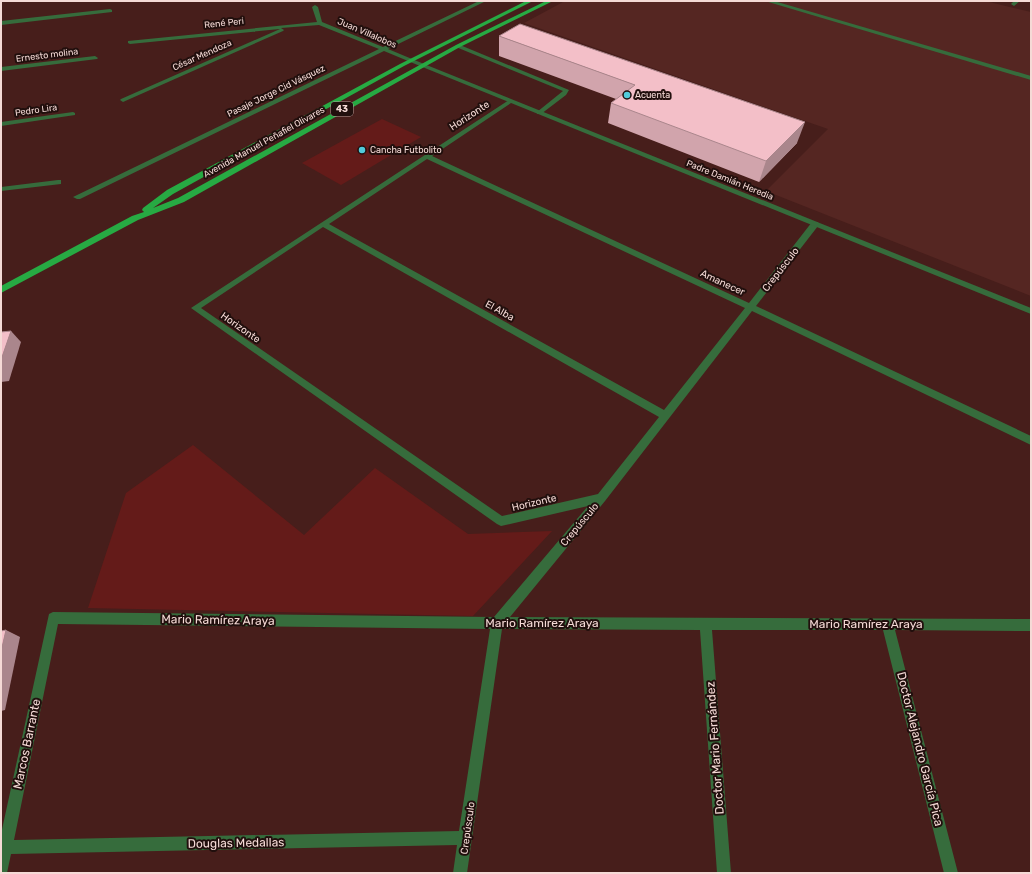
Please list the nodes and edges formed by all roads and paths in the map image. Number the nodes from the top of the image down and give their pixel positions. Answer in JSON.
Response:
{"nodes":[{"id":1,"x":483,"y":1,"type":"edge"},
{"id":2,"x":530,"y":1,"type":"edge"},
{"id":3,"x":550,"y":1,"type":"edge"},
{"id":4,"x":768,"y":1,"type":"edge"},
{"id":5,"x":315,"y":7,"type":"dead end"},
{"id":6,"x":110,"y":11,"type":"dead end"},
{"id":7,"x":1,"y":23,"type":"edge"},
{"id":8,"x":320,"y":23,"type":"junction"},
{"id":9,"x":288,"y":26,"type":"junction"},
{"id":10,"x":130,"y":42,"type":"dead end"},
{"id":11,"x":458,"y":46,"type":"junction"},
{"id":12,"x":384,"y":50,"type":"junction"},
{"id":13,"x":95,"y":58,"type":"dead end"},
{"id":14,"x":411,"y":61,"type":"junction"},
{"id":15,"x":422,"y":65,"type":"junction"},
{"id":16,"x":1,"y":69,"type":"edge"},
{"id":17,"x":1031,"y":78,"type":"edge"},
{"id":18,"x":123,"y":100,"type":"dead end"},
{"id":19,"x":511,"y":102,"type":"junction"},
{"id":20,"x":539,"y":113,"type":"junction"},
{"id":21,"x":73,"y":114,"type":"dead end"},
{"id":22,"x":1,"y":124,"type":"edge"},
{"id":23,"x":426,"y":156,"type":"junction"},
{"id":24,"x":58,"y":182,"type":"dead end"},
{"id":25,"x":1,"y":189,"type":"edge"},
{"id":26,"x":77,"y":197,"type":"dead end"},
{"id":27,"x":135,"y":218,"type":"junction"},
{"id":28,"x":323,"y":224,"type":"junction"},
{"id":29,"x":815,"y":224,"type":"junction"},
{"id":30,"x":1,"y":290,"type":"edge"},
{"id":31,"x":750,"y":307,"type":"junction"},
{"id":32,"x":1031,"y":311,"type":"edge"},
{"id":33,"x":666,"y":416,"type":"junction"},
{"id":34,"x":1031,"y":441,"type":"edge"},
{"id":35,"x":600,"y":498,"type":"junction"},
{"id":36,"x":53,"y":618,"type":"joint"},
{"id":37,"x":497,"y":623,"type":"junction"},
{"id":38,"x":706,"y":624,"type":"junction"},
{"id":39,"x":888,"y":625,"type":"junction"},
{"id":40,"x":1031,"y":625,"type":"edge"},
{"id":41,"x":466,"y":838,"type":"junction"},
{"id":42,"x":6,"y":847,"type":"junction"},
{"id":43,"x":1,"y":869,"type":"edge"},
{"id":44,"x":460,"y":873,"type":"edge"},
{"id":45,"x":724,"y":873,"type":"edge"},
{"id":46,"x":952,"y":873,"type":"edge"}],
"edges":[{"from":1,"to":12,"type":"street","name":"Pasaje Jorge Cid Vásquez"},
{"from":2,"to":14,"type":"main road","name":"Avenida Manuel Peñafiel Olivares","number":"43"},
{"from":3,"to":11,"type":"main road","name":"Avenida Manuel Peñafiel Olivares","number":"43"},
{"from":4,"to":17,"type":"street"},
{"from":5,"to":8,"type":"street"},
{"from":6,"to":7,"type":"street"},
{"from":8,"to":9,"type":"street","name":"René Peri"},
{"from":8,"to":12,"type":"street","name":"Juan Villalobos"},
{"from":9,"to":10,"type":"street","name":"René Peri"},
{"from":9,"to":18,"type":"street","name":"César Mendoza"},
{"from":11,"to":15,"type":"main road","name":"Avenida Manuel Peñafiel Olivares","number":"43"},
{"from":11,"to":20,"type":"street"},
{"from":12,"to":14,"type":"street","name":"Juan Villalobos"},
{"from":12,"to":26,"type":"street","name":"Pasaje Jorge Cid Vásquez"},
{"from":13,"to":16,"type":"street","name":"Ernesto molina"},
{"from":14,"to":15,"type":"street","name":"Juan Villalobos"},
{"from":14,"to":27,"type":"main road","name":"Avenida Manuel Peñafiel Olivares","number":"43"},
{"from":15,"to":19,"type":"street","name":"Padre Damián Heredia"},
{"from":15,"to":27,"type":"main road","name":"Avenida Manuel Peñafiel Olivares","number":"43"},
{"from":19,"to":20,"type":"street","name":"Padre Damián Heredia"},
{"from":19,"to":23,"type":"street","name":"Horizonte"},
{"from":20,"to":29,"type":"street","name":"Padre Damián Heredia"},
{"from":21,"to":22,"type":"street","name":"Pedro Lira"},
{"from":23,"to":28,"type":"street","name":"Horizonte"},
{"from":23,"to":31,"type":"street","name":"Amanecer"},
{"from":24,"to":25,"type":"street"},
{"from":27,"to":30,"type":"main road","name":"Avenida Manuel Peñafiel Olivares","number":"43"},
{"from":28,"to":33,"type":"street","name":"El Alba"},
{"from":28,"to":35,"type":"street","name":"Horizonte"},
{"from":29,"to":31,"type":"street","name":"Crepúsculo"},
{"from":29,"to":32,"type":"street","name":"Padre Damián Heredia"},
{"from":31,"to":33,"type":"street","name":"Crepúsculo"},
{"from":31,"to":34,"type":"street","name":"Amanecer"},
{"from":33,"to":35,"type":"street","name":"Crepúsculo"},
{"from":35,"to":37,"type":"street","name":"Crepúsculo"},
{"from":36,"to":37,"type":"street","name":"Mario Ramírez Araya"},
{"from":36,"to":42,"type":"street","name":"Marcos Barrante"},
{"from":37,"to":38,"type":"street","name":"Mario Ramírez Araya"},
{"from":37,"to":41,"type":"street","name":"Crepúsculo"},
{"from":38,"to":39,"type":"street","name":"Mario Ramírez Araya"},
{"from":38,"to":45,"type":"street","name":"Doctor Mario Fernández"},
{"from":39,"to":40,"type":"street","name":"Mario Ramírez Araya"},
{"from":39,"to":46,"type":"street","name":"Doctor Alejandro García Pica"},
{"from":41,"to":42,"type":"street","name":"Douglas Medallas"},
{"from":41,"to":44,"type":"street","name":"Crepúsculo"},
{"from":42,"to":43,"type":"street","name":"Marcos Barrante"}]}
